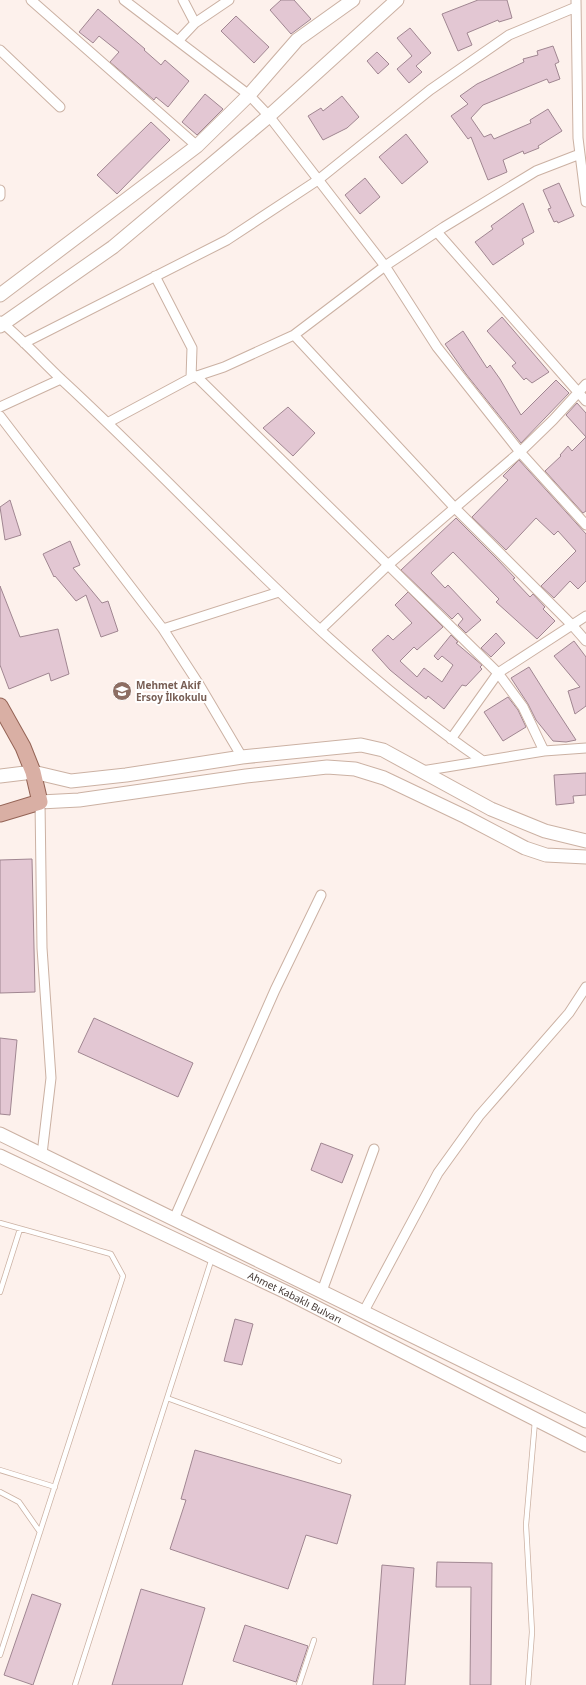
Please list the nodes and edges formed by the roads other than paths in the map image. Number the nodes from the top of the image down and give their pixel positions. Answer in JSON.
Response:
{"nodes":[{"id":1,"x":31,"y":0,"type":"edge"},
{"id":2,"x":124,"y":0,"type":"edge"},
{"id":3,"x":183,"y":0,"type":"edge"},
{"id":4,"x":229,"y":0,"type":"edge"},
{"id":5,"x":353,"y":0,"type":"edge"},
{"id":6,"x":397,"y":0,"type":"edge"},
{"id":7,"x":576,"y":3,"type":"edge"},
{"id":8,"x":195,"y":22,"type":"junction"},
{"id":9,"x":178,"y":41,"type":"junction"},
{"id":10,"x":0,"y":50,"type":"edge"},
{"id":11,"x":249,"y":94,"type":"junction"},
{"id":12,"x":582,"y":104,"type":"edge"},
{"id":13,"x":60,"y":107,"type":"dead end"},
{"id":14,"x":269,"y":116,"type":"junction"},
{"id":15,"x":197,"y":146,"type":"junction"},
{"id":16,"x":580,"y":154,"type":"junction"},
{"id":17,"x":318,"y":180,"type":"junction"},
{"id":18,"x":0,"y":190,"type":"edge"},
{"id":19,"x":0,"y":196,"type":"edge"},
{"id":20,"x":586,"y":202,"type":"edge"},
{"id":21,"x":437,"y":232,"type":"junction"},
{"id":22,"x":385,"y":266,"type":"junction"},
{"id":23,"x":155,"y":276,"type":"junction"},
{"id":24,"x":0,"y":295,"type":"edge"},
{"id":25,"x":1,"y":323,"type":"edge"},
{"id":26,"x":294,"y":335,"type":"junction"},
{"id":27,"x":24,"y":343,"type":"junction"},
{"id":28,"x":194,"y":377,"type":"junction"},
{"id":29,"x":61,"y":379,"type":"junction"},
{"id":30,"x":586,"y":384,"type":"edge"},
{"id":31,"x":578,"y":392,"type":"junction"},
{"id":32,"x":586,"y":400,"type":"edge"},
{"id":33,"x":0,"y":407,"type":"edge"},
{"id":34,"x":0,"y":416,"type":"edge"},
{"id":35,"x":109,"y":422,"type":"junction"},
{"id":36,"x":520,"y":452,"type":"junction"},
{"id":37,"x":454,"y":507,"type":"junction"},
{"id":38,"x":586,"y":525,"type":"edge"},
{"id":39,"x":388,"y":566,"type":"junction"},
{"id":40,"x":280,"y":592,"type":"junction"},
{"id":41,"x":586,"y":616,"type":"edge"},
{"id":42,"x":572,"y":625,"type":"junction"},
{"id":43,"x":163,"y":629,"type":"junction"},
{"id":44,"x":320,"y":630,"type":"junction"},
{"id":45,"x":586,"y":642,"type":"edge"},
{"id":46,"x":498,"y":673,"type":"junction"},
{"id":47,"x":0,"y":706,"type":"edge"},
{"id":48,"x":451,"y":739,"type":"junction"},
{"id":49,"x":586,"y":748,"type":"edge"},
{"id":50,"x":544,"y":751,"type":"junction"},
{"id":51,"x":242,"y":757,"type":"junction"},
{"id":52,"x":484,"y":761,"type":"junction"},
{"id":53,"x":422,"y":771,"type":"junction"},
{"id":54,"x":33,"y":772,"type":"junction"},
{"id":55,"x":0,"y":776,"type":"edge"},
{"id":56,"x":40,"y":802,"type":"junction"},
{"id":57,"x":0,"y":814,"type":"edge"},
{"id":58,"x":586,"y":841,"type":"edge"},
{"id":59,"x":586,"y":857,"type":"edge"},
{"id":60,"x":321,"y":895,"type":"dead end"},
{"id":61,"x":586,"y":986,"type":"edge"},
{"id":62,"x":0,"y":1134,"type":"edge"},
{"id":63,"x":374,"y":1149,"type":"dead end"},
{"id":64,"x":42,"y":1154,"type":"junction"},
{"id":65,"x":0,"y":1156,"type":"edge"},
{"id":66,"x":174,"y":1219,"type":"junction"},
{"id":67,"x":0,"y":1223,"type":"edge"},
{"id":68,"x":20,"y":1229,"type":"junction"},
{"id":69,"x":212,"y":1258,"type":"junction"},
{"id":70,"x":322,"y":1291,"type":"junction"},
{"id":71,"x":0,"y":1292,"type":"edge"},
{"id":72,"x":364,"y":1311,"type":"junction"},
{"id":73,"x":167,"y":1398,"type":"junction"},
{"id":74,"x":535,"y":1420,"type":"junction"},
{"id":75,"x":586,"y":1421,"type":"edge"},
{"id":76,"x":586,"y":1445,"type":"edge"},
{"id":77,"x":339,"y":1461,"type":"dead end"},
{"id":78,"x":0,"y":1470,"type":"edge"},
{"id":79,"x":55,"y":1487,"type":"junction"},
{"id":80,"x":0,"y":1492,"type":"edge"},
{"id":81,"x":40,"y":1532,"type":"junction"},
{"id":82,"x":314,"y":1640,"type":"dead end"},
{"id":83,"x":0,"y":1655,"type":"edge"},
{"id":84,"x":75,"y":1685,"type":"edge"},
{"id":85,"x":299,"y":1685,"type":"edge"},
{"id":86,"x":528,"y":1685,"type":"edge"}],
"edges":[{"from":1,"to":15,"type":"street"},
{"from":2,"to":9,"type":"street"},
{"from":3,"to":8,"type":"street"},
{"from":4,"to":8,"type":"street"},
{"from":5,"to":11,"type":"street"},
{"from":6,"to":14,"type":"street"},
{"from":7,"to":12,"type":"street"},
{"from":7,"to":17,"type":"street"},
{"from":8,"to":9,"type":"street"},
{"from":9,"to":11,"type":"street"},
{"from":10,"to":13,"type":"street"},
{"from":11,"to":14,"type":"street"},
{"from":11,"to":15,"type":"street"},
{"from":12,"to":16,"type":"street"},
{"from":14,"to":17,"type":"street"},
{"from":14,"to":25,"type":"street"},
{"from":15,"to":24,"type":"street"},
{"from":16,"to":20,"type":"street"},
{"from":16,"to":21,"type":"street"},
{"from":17,"to":22,"type":"street"},
{"from":17,"to":23,"type":"street"},
{"from":18,"to":19,"type":"street"},
{"from":21,"to":22,"type":"street"},
{"from":21,"to":31,"type":"street"},
{"from":22,"to":26,"type":"street"},
{"from":22,"to":36,"type":"street"},
{"from":23,"to":27,"type":"street"},
{"from":23,"to":28,"type":"street"},
{"from":25,"to":27,"type":"street"},
{"from":26,"to":28,"type":"street"},
{"from":26,"to":37,"type":"street"},
{"from":27,"to":29,"type":"street"},
{"from":28,"to":35,"type":"street"},
{"from":28,"to":39,"type":"street"},
{"from":29,"to":33,"type":"street"},
{"from":29,"to":35,"type":"street"},
{"from":30,"to":31,"type":"street"},
{"from":31,"to":32,"type":"street"},
{"from":31,"to":36,"type":"street"},
{"from":34,"to":43,"type":"street"},
{"from":35,"to":40,"type":"street"},
{"from":36,"to":37,"type":"street"},
{"from":36,"to":38,"type":"street"},
{"from":37,"to":39,"type":"street"},
{"from":37,"to":42,"type":"street"},
{"from":39,"to":44,"type":"street"},
{"from":39,"to":46,"type":"street"},
{"from":40,"to":43,"type":"street"},
{"from":40,"to":44,"type":"street"},
{"from":41,"to":42,"type":"street"},
{"from":42,"to":45,"type":"street"},
{"from":42,"to":46,"type":"street"},
{"from":43,"to":51,"type":"street"},
{"from":44,"to":48,"type":"street"},
{"from":46,"to":48,"type":"street"},
{"from":46,"to":50,"type":"street"},
{"from":47,"to":54,"type":"main road"},
{"from":48,"to":52,"type":"street"},
{"from":49,"to":50,"type":"street"},
{"from":50,"to":52,"type":"street"},
{"from":51,"to":53,"type":"street"},
{"from":51,"to":54,"type":"street"},
{"from":52,"to":53,"type":"street"},
{"from":53,"to":58,"type":"street"},
{"from":54,"to":55,"type":"street"},
{"from":54,"to":56,"type":"main road"},
{"from":56,"to":57,"type":"main road"},
{"from":56,"to":59,"type":"street"},
{"from":56,"to":64,"type":"street"},
{"from":60,"to":66,"type":"street"},
{"from":61,"to":72,"type":"street"},
{"from":62,"to":64,"type":"street","name":"Ahmet Kabaklı Bulvarı"},
{"from":63,"to":70,"type":"street"},
{"from":64,"to":66,"type":"street","name":"Ahmet Kabaklı Bulvarı"},
{"from":65,"to":69,"type":"street","name":"Ahmet Kabaklı Bulvarı"},
{"from":66,"to":70,"type":"street","name":"Ahmet Kabaklı Bulvarı"},
{"from":67,"to":68,"type":"lane"},
{"from":68,"to":71,"type":"lane"},
{"from":68,"to":79,"type":"lane"},
{"from":69,"to":73,"type":"lane"},
{"from":69,"to":74,"type":"street","name":"Ahmet Kabaklı Bulvarı"},
{"from":70,"to":72,"type":"street","name":"Ahmet Kabaklı Bulvarı"},
{"from":72,"to":75,"type":"street","name":"Ahmet Kabaklı Bulvarı"},
{"from":73,"to":77,"type":"lane"},
{"from":73,"to":84,"type":"lane"},
{"from":74,"to":76,"type":"street","name":"Ahmet Kabaklı Bulvarı"},
{"from":74,"to":86,"type":"lane"},
{"from":78,"to":79,"type":"lane"},
{"from":79,"to":81,"type":"lane"},
{"from":80,"to":81,"type":"lane"},
{"from":81,"to":83,"type":"lane"},
{"from":82,"to":85,"type":"lane"}]}
